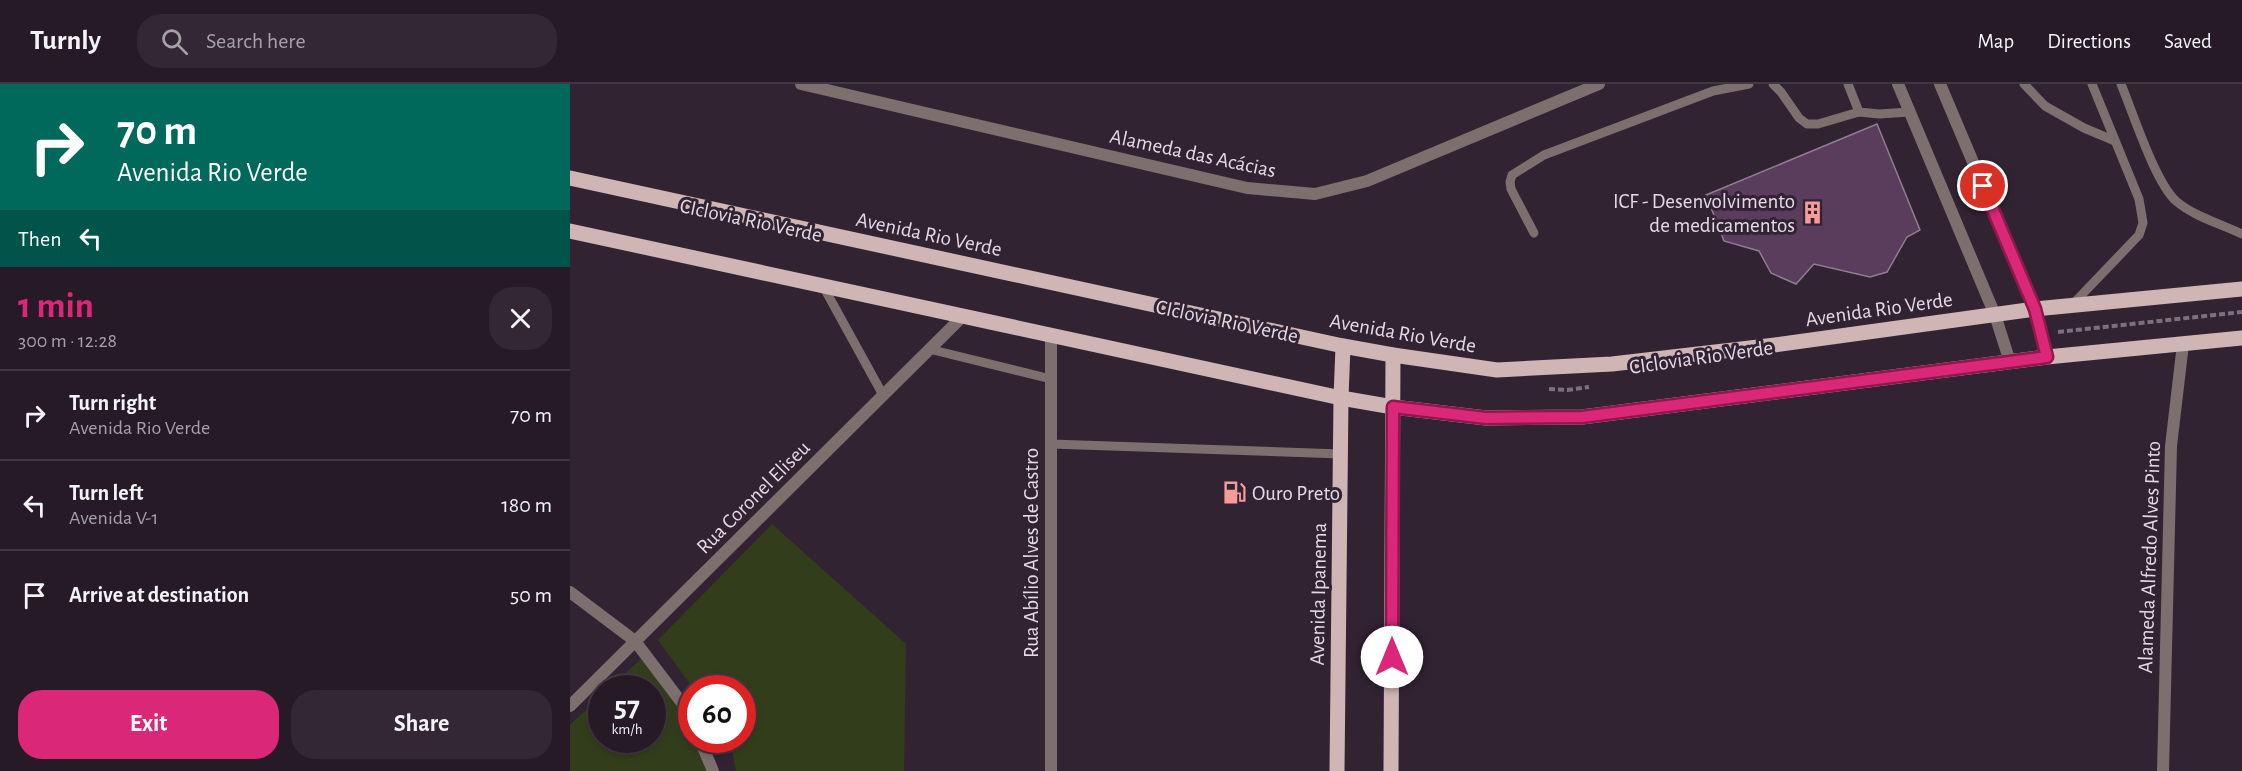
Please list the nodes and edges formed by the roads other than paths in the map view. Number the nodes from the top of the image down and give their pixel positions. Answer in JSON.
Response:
{"nodes":[{"id":1,"x":801,"y":84,"type":"edge"},
{"id":2,"x":1599,"y":84,"type":"edge"},
{"id":3,"x":1749,"y":84,"type":"edge"},
{"id":4,"x":1773,"y":84,"type":"edge"},
{"id":5,"x":1848,"y":84,"type":"edge"},
{"id":6,"x":1898,"y":84,"type":"edge"},
{"id":7,"x":1940,"y":84,"type":"edge"},
{"id":8,"x":2024,"y":84,"type":"edge"},
{"id":9,"x":2092,"y":84,"type":"edge"},
{"id":10,"x":2121,"y":84,"type":"edge"},
{"id":11,"x":1859,"y":112,"type":"junction"},
{"id":12,"x":1910,"y":112,"type":"junction"},
{"id":13,"x":2115,"y":141,"type":"junction"},
{"id":14,"x":570,"y":178,"type":"edge"},
{"id":15,"x":570,"y":231,"type":"edge"},
{"id":16,"x":1534,"y":233,"type":"dead end"},
{"id":17,"x":2242,"y":234,"type":"edge"},
{"id":18,"x":823,"y":286,"type":"junction"},
{"id":19,"x":2242,"y":288,"type":"edge"},
{"id":20,"x":2071,"y":305,"type":"junction"},
{"id":21,"x":2035,"y":309,"type":"junction"},
{"id":22,"x":1995,"y":315,"type":"junction"},
{"id":23,"x":963,"y":316,"type":"junction"},
{"id":24,"x":1051,"y":335,"type":"junction"},
{"id":25,"x":2242,"y":338,"type":"edge"},
{"id":26,"x":2183,"y":344,"type":"junction"},
{"id":27,"x":1343,"y":346,"type":"junction"},
{"id":28,"x":929,"y":349,"type":"junction"},
{"id":29,"x":1393,"y":355,"type":"junction"},
{"id":30,"x":2047,"y":357,"type":"junction"},
{"id":31,"x":2010,"y":362,"type":"junction"},
{"id":32,"x":1051,"y":379,"type":"junction"},
{"id":33,"x":883,"y":395,"type":"junction"},
{"id":34,"x":1341,"y":398,"type":"junction"},
{"id":35,"x":1393,"y":407,"type":"junction"},
{"id":36,"x":1051,"y":444,"type":"junction"},
{"id":37,"x":1341,"y":454,"type":"junction"},
{"id":38,"x":570,"y":592,"type":"edge"},
{"id":39,"x":635,"y":641,"type":"junction"},
{"id":40,"x":678,"y":698,"type":"edge"},
{"id":41,"x":570,"y":706,"type":"edge"},
{"id":42,"x":705,"y":753,"type":"edge"},
{"id":43,"x":713,"y":771,"type":"edge"},
{"id":44,"x":1051,"y":771,"type":"edge"},
{"id":45,"x":1337,"y":771,"type":"edge"},
{"id":46,"x":1391,"y":771,"type":"edge"},
{"id":47,"x":2163,"y":771,"type":"edge"}],
"edges":[{"from":1,"to":2,"type":"street","name":"Alameda das Acácias"},
{"from":3,"to":16,"type":"lane"},
{"from":4,"to":11,"type":"lane"},
{"from":5,"to":11,"type":"lane"},
{"from":6,"to":12,"type":"street"},
{"from":7,"to":21,"type":"street"},
{"from":8,"to":13,"type":"lane"},
{"from":9,"to":13,"type":"lane"},
{"from":10,"to":17,"type":"lane"},
{"from":11,"to":12,"type":"lane"},
{"from":12,"to":22,"type":"street"},
{"from":13,"to":20,"type":"lane"},
{"from":14,"to":27,"type":"main road","name":"Avenida Rio Verde"},
{"from":15,"to":18,"type":"main road"},
{"from":18,"to":23,"type":"main road"},
{"from":18,"to":33,"type":"lane"},
{"from":19,"to":20,"type":"main road","name":"Avenida Rio Verde"},
{"from":20,"to":21,"type":"main road","name":"Avenida Rio Verde"},
{"from":21,"to":22,"type":"main road","name":"Avenida Rio Verde"},
{"from":21,"to":30,"type":"street"},
{"from":22,"to":29,"type":"main road","name":"Avenida Rio Verde"},
{"from":22,"to":31,"type":"street"},
{"from":23,"to":24,"type":"main road"},
{"from":23,"to":28,"type":"street","name":"Rua Coronel Eliseu"},
{"from":24,"to":32,"type":"street","name":"Rua Abílio Alves de Castro"},
{"from":24,"to":34,"type":"main road"},
{"from":25,"to":26,"type":"main road"},
{"from":26,"to":30,"type":"main road"},
{"from":26,"to":47,"type":"street","name":"Alameda Alfredo Alves Pinto"},
{"from":27,"to":29,"type":"main road","name":"Avenida Rio Verde"},
{"from":27,"to":34,"type":"main road","name":"Avenida Ipanema"},
{"from":28,"to":32,"type":"lane"},
{"from":28,"to":33,"type":"street","name":"Rua Coronel Eliseu"},
{"from":29,"to":35,"type":"main road"},
{"from":30,"to":31,"type":"main road"},
{"from":31,"to":35,"type":"main road"},
{"from":32,"to":36,"type":"street","name":"Rua Abílio Alves de Castro"},
{"from":33,"to":39,"type":"street","name":"Rua Coronel Eliseu"},
{"from":34,"to":35,"type":"main road"},
{"from":34,"to":37,"type":"main road","name":"Avenida Ipanema"},
{"from":35,"to":46,"type":"main road"},
{"from":36,"to":37,"type":"lane"},
{"from":36,"to":44,"type":"street","name":"Rua Abílio Alves de Castro"},
{"from":37,"to":45,"type":"main road","name":"Avenida Ipanema"},
{"from":38,"to":39,"type":"street"},
{"from":39,"to":40,"type":"street"},
{"from":39,"to":41,"type":"street","name":"Rua Coronel Eliseu"},
{"from":42,"to":43,"type":"street"}]}
